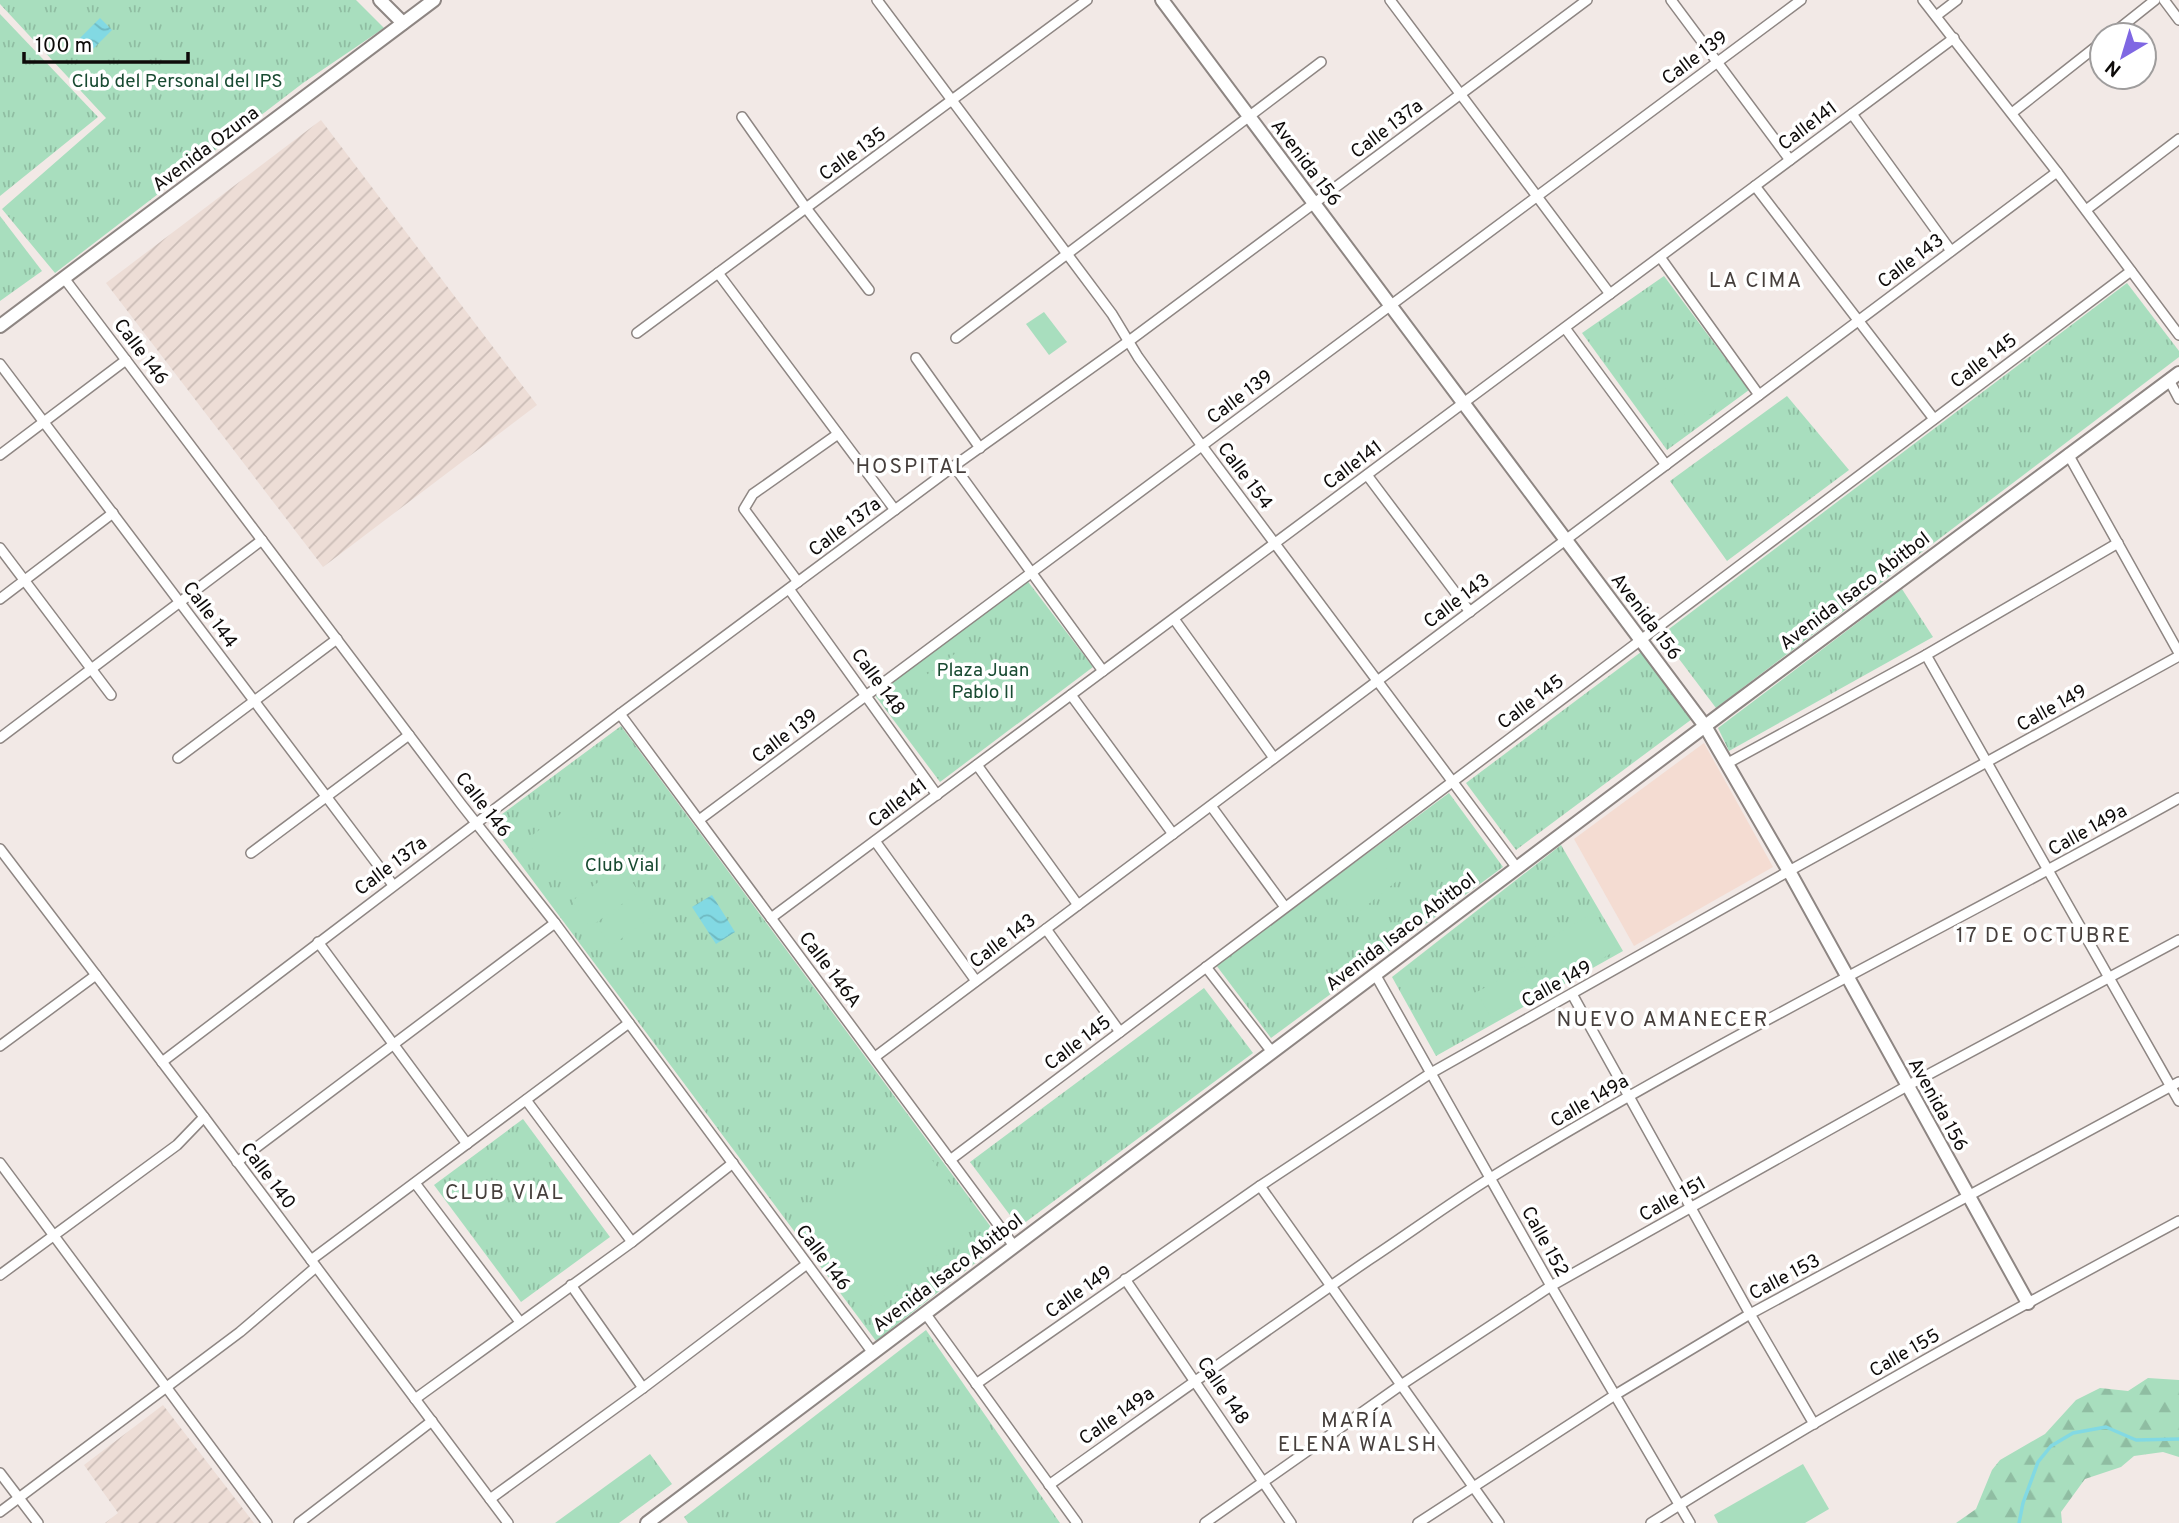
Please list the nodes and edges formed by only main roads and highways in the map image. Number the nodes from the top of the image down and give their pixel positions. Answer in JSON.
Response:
{"nodes":[{"id":1,"x":380,"y":0,"type":"edge"},
{"id":2,"x":434,"y":0,"type":"edge"},
{"id":3,"x":1162,"y":0,"type":"edge"},
{"id":4,"x":403,"y":23,"type":"junction"},
{"id":5,"x":0,"y":326,"type":"edge"},
{"id":6,"x":2174,"y":377,"type":"edge"},
{"id":7,"x":1705,"y":726,"type":"junction"},
{"id":8,"x":2028,"y":1303,"type":"road end"},
{"id":9,"x":647,"y":1523,"type":"edge"}],
"edges":[{"from":1,"to":4,"type":"main road"},
{"from":2,"to":4,"type":"main road","name":"Avenida Ozuna"},
{"from":3,"to":7,"type":"main road","name":"Avenida 156"},
{"from":4,"to":5,"type":"main road","name":"Avenida Ozuna"},
{"from":6,"to":7,"type":"main road","name":"Avenida Isaco Abitbol"},
{"from":7,"to":8,"type":"main road","name":"Avenida 156"},
{"from":7,"to":9,"type":"main road","name":"Avenida Isaco Abitbol"}]}
